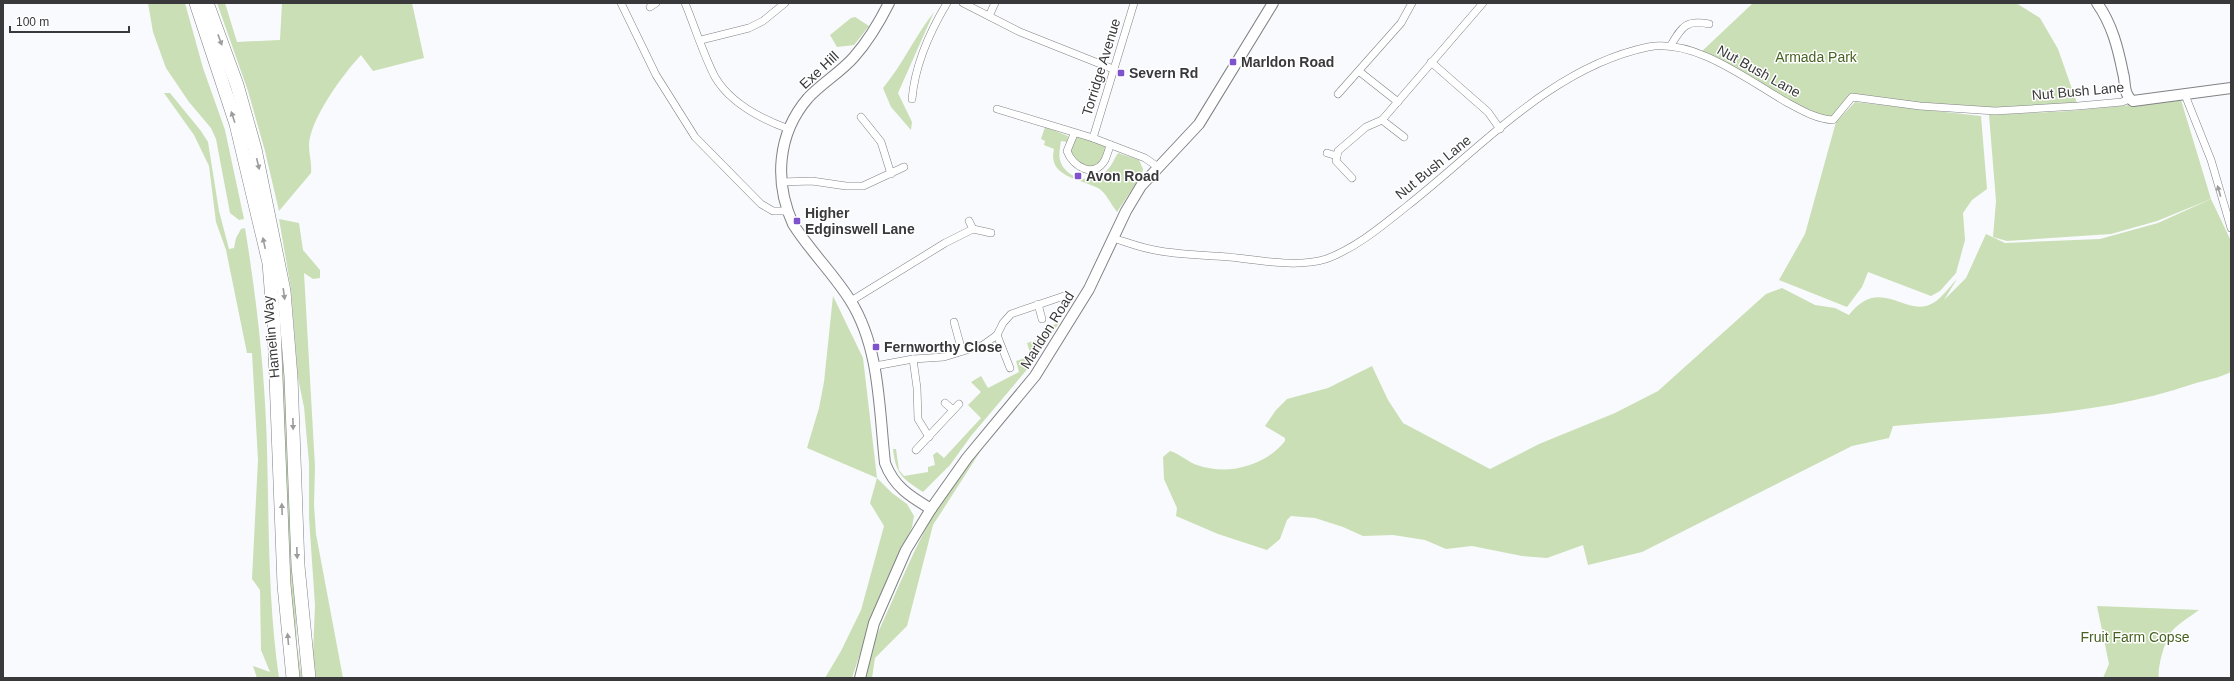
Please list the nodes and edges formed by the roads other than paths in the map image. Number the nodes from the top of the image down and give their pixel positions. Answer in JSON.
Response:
{"nodes":[{"id":1,"x":196,"y":3,"type":"edge"},
{"id":2,"x":207,"y":3,"type":"edge"},
{"id":3,"x":622,"y":3,"type":"edge"},
{"id":4,"x":685,"y":3,"type":"edge"},
{"id":5,"x":785,"y":3,"type":"edge"},
{"id":6,"x":889,"y":3,"type":"edge"},
{"id":7,"x":947,"y":3,"type":"edge"},
{"id":8,"x":995,"y":3,"type":"edge"},
{"id":9,"x":1134,"y":3,"type":"edge"},
{"id":10,"x":1272,"y":3,"type":"edge"},
{"id":11,"x":1412,"y":3,"type":"edge"},
{"id":12,"x":1483,"y":3,"type":"edge"},
{"id":13,"x":2097,"y":3,"type":"edge"},
{"id":14,"x":967,"y":4,"type":"edge"},
{"id":15,"x":988,"y":16,"type":"junction"},
{"id":16,"x":1709,"y":24,"type":"dead end"},
{"id":17,"x":701,"y":40,"type":"junction"},
{"id":18,"x":1671,"y":45,"type":"junction"},
{"id":19,"x":1431,"y":62,"type":"junction"},
{"id":20,"x":1113,"y":69,"type":"junction"},
{"id":21,"x":1360,"y":72,"type":"junction"},
{"id":22,"x":2231,"y":88,"type":"edge"},
{"id":23,"x":905,"y":92,"type":"dead end"},
{"id":24,"x":1338,"y":94,"type":"dead end"},
{"id":25,"x":2185,"y":95,"type":"junction"},
{"id":26,"x":2130,"y":99,"type":"junction"},
{"id":27,"x":1398,"y":102,"type":"junction"},
{"id":28,"x":998,"y":109,"type":"dead end"},
{"id":29,"x":861,"y":117,"type":"dead end"},
{"id":30,"x":1382,"y":120,"type":"junction"},
{"id":31,"x":789,"y":129,"type":"junction"},
{"id":32,"x":1500,"y":129,"type":"junction"},
{"id":33,"x":1074,"y":134,"type":"junction"},
{"id":34,"x":1404,"y":137,"type":"dead end"},
{"id":35,"x":1093,"y":138,"type":"junction"},
{"id":36,"x":1110,"y":145,"type":"junction"},
{"id":37,"x":1327,"y":153,"type":"dead end"},
{"id":38,"x":1337,"y":156,"type":"junction"},
{"id":39,"x":904,"y":167,"type":"dead end"},
{"id":40,"x":1158,"y":167,"type":"junction"},
{"id":41,"x":891,"y":174,"type":"junction"},
{"id":42,"x":1352,"y":178,"type":"dead end"},
{"id":43,"x":781,"y":182,"type":"junction"},
{"id":44,"x":787,"y":212,"type":"junction"},
{"id":45,"x":969,"y":221,"type":"dead end"},
{"id":46,"x":2231,"y":228,"type":"edge"},
{"id":47,"x":973,"y":229,"type":"junction"},
{"id":48,"x":991,"y":233,"type":"dead end"},
{"id":49,"x":1113,"y":238,"type":"junction"},
{"id":50,"x":1064,"y":296,"type":"dead end"},
{"id":51,"x":851,"y":301,"type":"junction"},
{"id":52,"x":1038,"y":304,"type":"junction"},
{"id":53,"x":1042,"y":320,"type":"dead end"},
{"id":54,"x":954,"y":322,"type":"dead end"},
{"id":55,"x":997,"y":335,"type":"junction"},
{"id":56,"x":962,"y":351,"type":"junction"},
{"id":57,"x":913,"y":358,"type":"junction"},
{"id":58,"x":875,"y":366,"type":"junction"},
{"id":59,"x":1010,"y":368,"type":"dead end"},
{"id":60,"x":945,"y":403,"type":"dead end"},
{"id":61,"x":959,"y":404,"type":"dead end"},
{"id":62,"x":954,"y":410,"type":"junction"},
{"id":63,"x":929,"y":437,"type":"junction"},
{"id":64,"x":916,"y":450,"type":"dead end"},
{"id":65,"x":931,"y":509,"type":"junction"},
{"id":66,"x":293,"y":678,"type":"edge"},
{"id":67,"x":309,"y":678,"type":"edge"},
{"id":68,"x":860,"y":678,"type":"edge"}],
"edges":[{"from":66,"to":1,"type":"highway","name":"Hamelin Way","one_way":true},
{"from":2,"to":67,"type":"highway","name":"Hamelin Way","one_way":true},
{"from":3,"to":44,"type":"street"},
{"from":4,"to":17,"type":"street"},
{"from":5,"to":17,"type":"street"},
{"from":6,"to":31,"type":"street","name":"Exe Hill"},
{"from":7,"to":23,"type":"street"},
{"from":8,"to":15,"type":"street"},
{"from":9,"to":20,"type":"street","name":"Torridge Avenue"},
{"from":10,"to":40,"type":"street","name":"Marldon Road"},
{"from":11,"to":21,"type":"street"},
{"from":12,"to":19,"type":"street"},
{"from":13,"to":26,"type":"street"},
{"from":14,"to":15,"type":"street"},
{"from":15,"to":20,"type":"street"},
{"from":16,"to":18,"type":"street"},
{"from":17,"to":31,"type":"street"},
{"from":18,"to":26,"type":"street","name":"Nut Bush Lane"},
{"from":18,"to":32,"type":"street","name":"Nut Bush Lane"},
{"from":19,"to":27,"type":"street"},
{"from":19,"to":32,"type":"street"},
{"from":20,"to":35,"type":"street","name":"Torridge Avenue"},
{"from":21,"to":24,"type":"street"},
{"from":21,"to":27,"type":"street"},
{"from":22,"to":25,"type":"street","name":"Nut Bush Lane"},
{"from":25,"to":26,"type":"street","name":"Nut Bush Lane"},
{"from":46,"to":25,"type":"street","one_way":true},
{"from":27,"to":30,"type":"street"},
{"from":28,"to":33,"type":"street"},
{"from":29,"to":41,"type":"street"},
{"from":30,"to":34,"type":"street"},
{"from":30,"to":38,"type":"street"},
{"from":31,"to":43,"type":"street","name":"Exe Hill"},
{"from":32,"to":49,"type":"street","name":"Nut Bush Lane"},
{"from":33,"to":35,"type":"street"},
{"from":33,"to":36,"type":"street"},
{"from":35,"to":36,"type":"street"},
{"from":36,"to":40,"type":"street"},
{"from":37,"to":38,"type":"street"},
{"from":38,"to":42,"type":"street"},
{"from":39,"to":41,"type":"street"},
{"from":40,"to":49,"type":"street","name":"Marldon Road"},
{"from":41,"to":43,"type":"street"},
{"from":43,"to":44,"type":"street","name":"Exe Hill"},
{"from":44,"to":51,"type":"street"},
{"from":45,"to":47,"type":"street"},
{"from":47,"to":48,"type":"street"},
{"from":47,"to":51,"type":"street"},
{"from":49,"to":65,"type":"street","name":"Marldon Road"},
{"from":50,"to":52,"type":"street"},
{"from":51,"to":58,"type":"street"},
{"from":52,"to":53,"type":"street"},
{"from":52,"to":55,"type":"street"},
{"from":54,"to":56,"type":"street"},
{"from":55,"to":56,"type":"street"},
{"from":55,"to":59,"type":"street"},
{"from":56,"to":57,"type":"street"},
{"from":57,"to":58,"type":"street"},
{"from":57,"to":63,"type":"street"},
{"from":58,"to":65,"type":"street"},
{"from":60,"to":62,"type":"street"},
{"from":61,"to":62,"type":"street"},
{"from":62,"to":63,"type":"street"},
{"from":63,"to":64,"type":"street"},
{"from":65,"to":68,"type":"street","name":"Marldon Road"}]}
